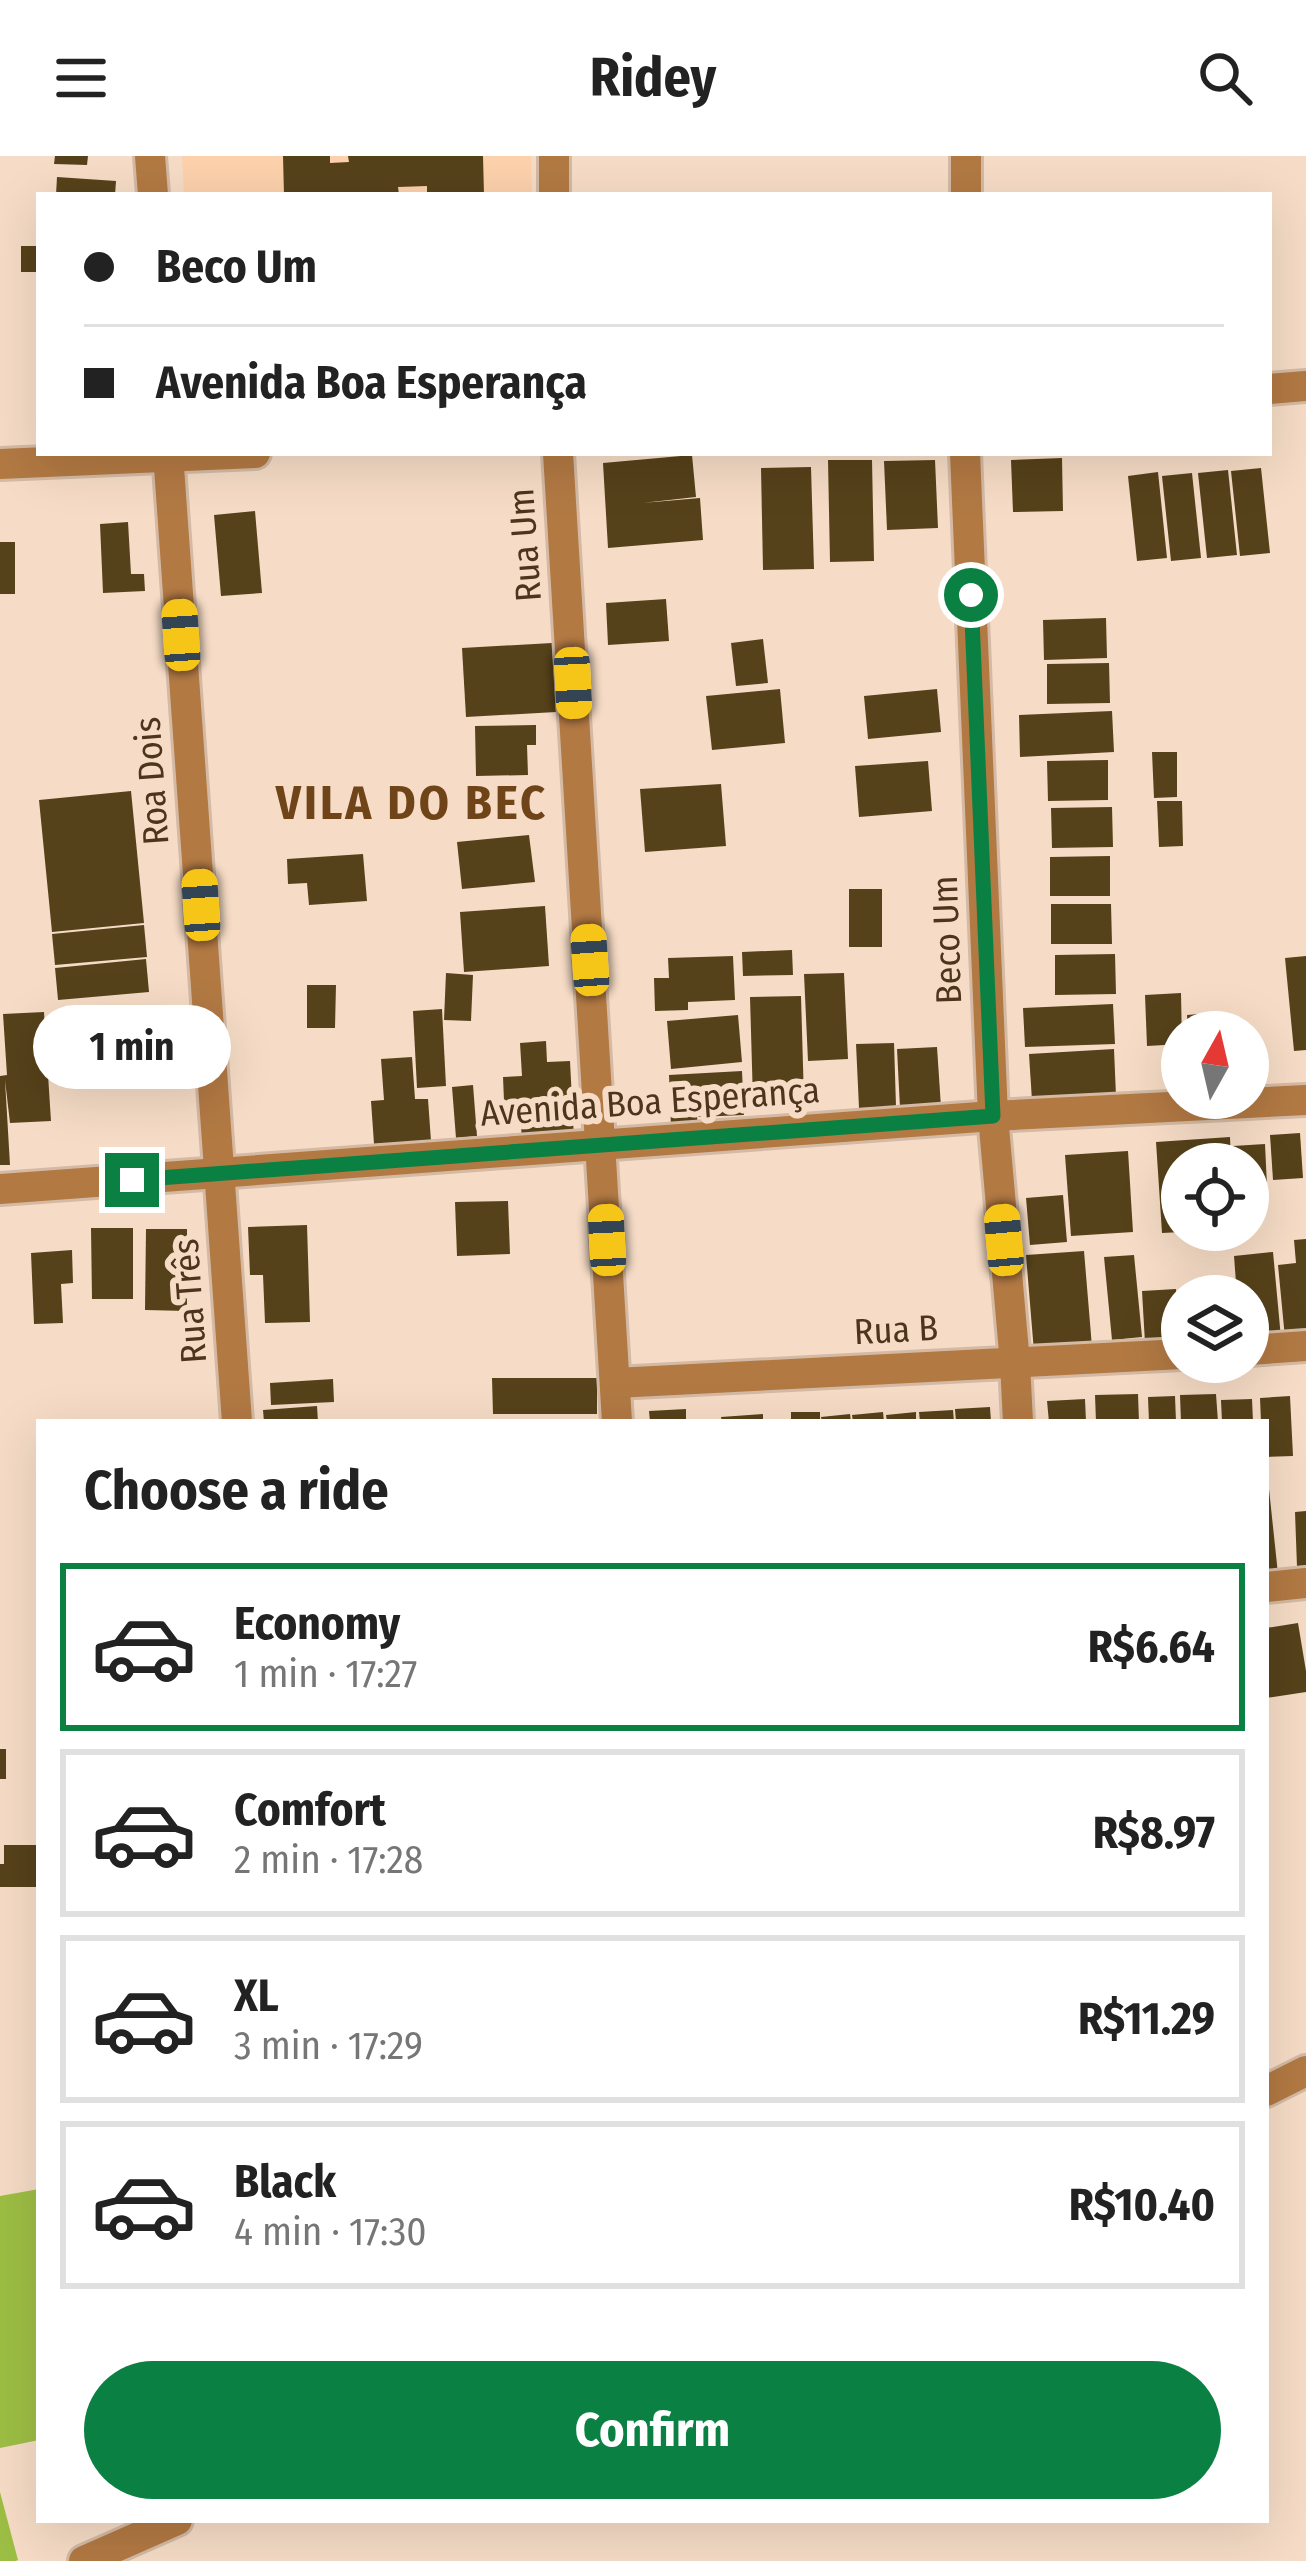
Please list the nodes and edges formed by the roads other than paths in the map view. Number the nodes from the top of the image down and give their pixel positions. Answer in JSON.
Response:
{"nodes":[{"id":1,"x":150,"y":156,"type":"edge"},
{"id":2,"x":554,"y":156,"type":"edge"},
{"id":3,"x":967,"y":156,"type":"edge"},
{"id":4,"x":153,"y":192,"type":"edge"},
{"id":5,"x":554,"y":192,"type":"edge"},
{"id":6,"x":966,"y":192,"type":"edge"},
{"id":7,"x":1306,"y":386,"type":"edge"},
{"id":8,"x":1272,"y":389,"type":"edge"},
{"id":9,"x":134,"y":456,"type":"edge"},
{"id":10,"x":168,"y":456,"type":"edge"},
{"id":11,"x":558,"y":456,"type":"edge"},
{"id":12,"x":965,"y":456,"type":"edge"},
{"id":13,"x":0,"y":464,"type":"edge"},
{"id":14,"x":1306,"y":1100,"type":"edge"},
{"id":15,"x":993,"y":1116,"type":"junction"},
{"id":16,"x":602,"y":1144,"type":"junction"},
{"id":17,"x":220,"y":1174,"type":"junction"},
{"id":18,"x":0,"y":1189,"type":"edge"},
{"id":19,"x":1306,"y":1346,"type":"edge"},
{"id":20,"x":1269,"y":1349,"type":"edge"},
{"id":21,"x":1161,"y":1355,"type":"edge"},
{"id":22,"x":1015,"y":1364,"type":"junction"},
{"id":23,"x":615,"y":1383,"type":"junction"},
{"id":24,"x":237,"y":1419,"type":"edge"},
{"id":25,"x":617,"y":1419,"type":"edge"},
{"id":26,"x":1018,"y":1419,"type":"edge"},
{"id":27,"x":1306,"y":1583,"type":"edge"},
{"id":28,"x":1269,"y":1587,"type":"edge"},
{"id":29,"x":1306,"y":2071,"type":"edge"},
{"id":30,"x":1269,"y":2090,"type":"edge"},
{"id":31,"x":170,"y":2523,"type":"edge"},
{"id":32,"x":84,"y":2561,"type":"edge"}],
"edges":[{"from":1,"to":4,"type":"street"},
{"from":2,"to":5,"type":"street"},
{"from":3,"to":6,"type":"street"},
{"from":7,"to":8,"type":"street"},
{"from":9,"to":13,"type":"street"},
{"from":10,"to":17,"type":"street","name":"Roa Dois"},
{"from":11,"to":16,"type":"street","name":"Rua Um"},
{"from":12,"to":15,"type":"street","name":"Beco Um"},
{"from":14,"to":15,"type":"street","name":"Avenida Boa Esperança"},
{"from":15,"to":16,"type":"street","name":"Avenida Boa Esperança"},
{"from":15,"to":22,"type":"street","name":"Beco Um"},
{"from":16,"to":17,"type":"street","name":"Avenida Boa Esperança"},
{"from":16,"to":23,"type":"street","name":"Rua Um"},
{"from":17,"to":18,"type":"street","name":"Avenida Boa Esperança"},
{"from":17,"to":24,"type":"street","name":"Rua Três"},
{"from":19,"to":20,"type":"street"},
{"from":21,"to":22,"type":"street","name":"Rua B"},
{"from":22,"to":23,"type":"street","name":"Rua B"},
{"from":22,"to":26,"type":"street","name":"Beco Um"},
{"from":23,"to":25,"type":"street","name":"Rua Um"},
{"from":27,"to":28,"type":"street"},
{"from":29,"to":30,"type":"street"},
{"from":31,"to":32,"type":"street"}]}
